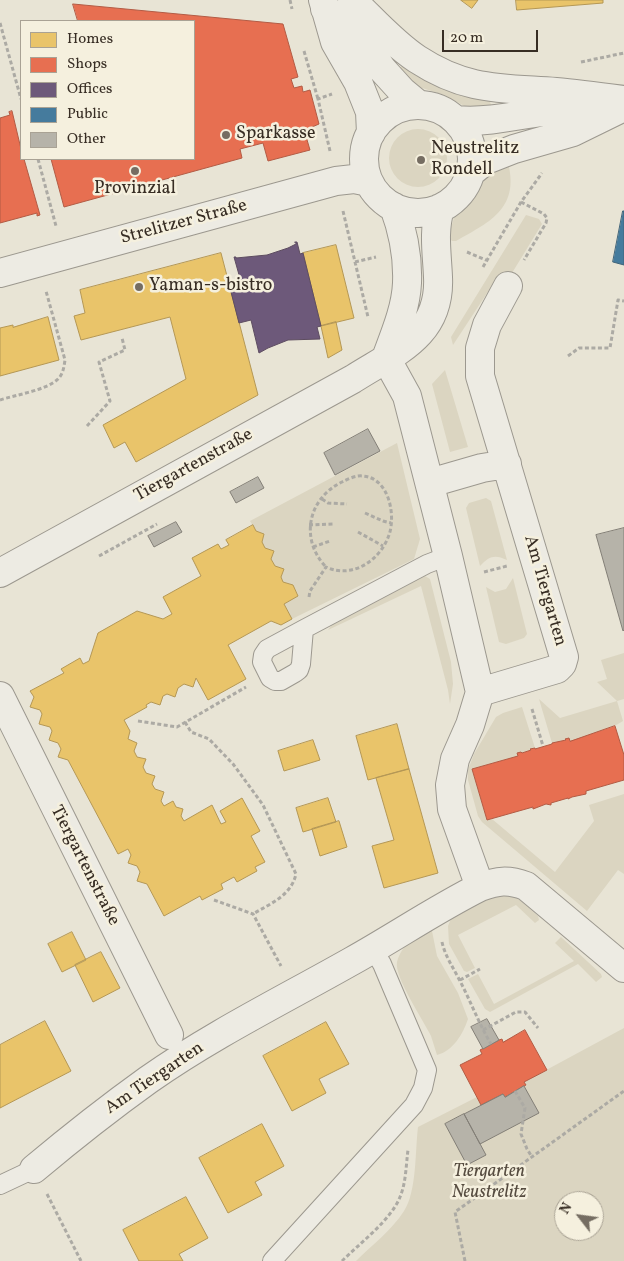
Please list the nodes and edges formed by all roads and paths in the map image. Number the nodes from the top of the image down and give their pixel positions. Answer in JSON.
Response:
{"nodes":[{"id":1,"x":352,"y":0,"type":"edge"},
{"id":2,"x":324,"y":4,"type":"edge"},
{"id":3,"x":0,"y":23,"type":"edge"},
{"id":4,"x":358,"y":82,"type":"junction"},
{"id":5,"x":20,"y":95,"type":"edge"},
{"id":6,"x":419,"y":105,"type":"junction"},
{"id":7,"x":623,"y":105,"type":"edge"},
{"id":8,"x":456,"y":120,"type":"junction"},
{"id":9,"x":371,"y":133,"type":"junction"},
{"id":10,"x":38,"y":160,"type":"edge"},
{"id":11,"x":547,"y":168,"type":"dead end"},
{"id":12,"x":470,"y":173,"type":"junction"},
{"id":13,"x":336,"y":181,"type":"junction"},
{"id":14,"x":370,"y":182,"type":"junction"},
{"id":15,"x":522,"y":202,"type":"junction"},
{"id":16,"x":394,"y":207,"type":"junction"},
{"id":17,"x":440,"y":208,"type":"junction"},
{"id":18,"x":65,"y":256,"type":"junction"},
{"id":19,"x":482,"y":269,"type":"dead end"},
{"id":20,"x":0,"y":273,"type":"edge"},
{"id":21,"x":508,"y":286,"type":"joint"},
{"id":22,"x":624,"y":301,"type":"edge"},
{"id":23,"x":52,"y":314,"type":"dead end"},
{"id":24,"x":369,"y":320,"type":"dead end"},
{"id":25,"x":122,"y":338,"type":"dead end"},
{"id":26,"x":568,"y":356,"type":"dead end"},
{"id":27,"x":386,"y":358,"type":"junction"},
{"id":28,"x":0,"y":400,"type":"edge"},
{"id":29,"x":87,"y":426,"type":"dead end"},
{"id":30,"x":507,"y":464,"type":"junction"},
{"id":31,"x":430,"y":483,"type":"junction"},
{"id":32,"x":322,"y":499,"type":"junction"},
{"id":33,"x":346,"y":504,"type":"dead end"},
{"id":34,"x":365,"y":513,"type":"dead end"},
{"id":35,"x":391,"y":523,"type":"junction"},
{"id":36,"x":333,"y":524,"type":"dead end"},
{"id":37,"x":310,"y":525,"type":"junction"},
{"id":38,"x":358,"y":532,"type":"dead end"},
{"id":39,"x":330,"y":541,"type":"dead end"},
{"id":40,"x":383,"y":546,"type":"junction"},
{"id":41,"x":313,"y":547,"type":"junction"},
{"id":42,"x":535,"y":559,"type":"junction"},
{"id":43,"x":326,"y":567,"type":"junction"},
{"id":44,"x":451,"y":568,"type":"junction"},
{"id":45,"x":0,"y":572,"type":"edge"},
{"id":46,"x":310,"y":626,"type":"junction"},
{"id":47,"x":268,"y":675,"type":"junction"},
{"id":48,"x":522,"y":680,"type":"junction"},
{"id":49,"x":480,"y":692,"type":"junction"},
{"id":50,"x":0,"y":696,"type":"edge"},
{"id":51,"x":138,"y":721,"type":"dead end"},
{"id":52,"x":185,"y":722,"type":"junction"},
{"id":53,"x":543,"y":746,"type":"dead end"},
{"id":54,"x":480,"y":887,"type":"junction"},
{"id":55,"x":214,"y":900,"type":"dead end"},
{"id":56,"x":437,"y":910,"type":"junction"},
{"id":57,"x":253,"y":914,"type":"junction"},
{"id":58,"x":373,"y":949,"type":"junction"},
{"id":59,"x":624,"y":968,"type":"edge"},
{"id":60,"x":480,"y":969,"type":"dead end"},
{"id":61,"x":460,"y":980,"type":"junction"},
{"id":62,"x":295,"y":993,"type":"junction"},
{"id":63,"x":538,"y":1028,"type":"dead end"},
{"id":64,"x":483,"y":1030,"type":"junction"},
{"id":65,"x":169,"y":1035,"type":"dead end"},
{"id":66,"x":491,"y":1044,"type":"dead end"},
{"id":67,"x":516,"y":1091,"type":"dead end"},
{"id":68,"x":624,"y":1091,"type":"edge"},
{"id":69,"x":414,"y":1105,"type":"junction"},
{"id":70,"x":532,"y":1156,"type":"junction"},
{"id":71,"x":34,"y":1169,"type":"junction"},
{"id":72,"x":0,"y":1185,"type":"edge"},
{"id":73,"x":81,"y":1261,"type":"edge"},
{"id":74,"x":272,"y":1261,"type":"edge"},
{"id":75,"x":342,"y":1261,"type":"edge"},
{"id":76,"x":465,"y":1261,"type":"edge"}],
"edges":[{"from":1,"to":7,"type":"street"},
{"from":2,"to":4,"type":"street"},
{"from":2,"to":6,"type":"street"},
{"from":3,"to":5,"type":"path"},
{"from":4,"to":9,"type":"street"},
{"from":4,"to":13,"type":"path"},
{"from":6,"to":8,"type":"street"},
{"from":6,"to":9,"type":"street"},
{"from":7,"to":8,"type":"street"},
{"from":7,"to":12,"type":"street"},
{"from":8,"to":12,"type":"street"},
{"from":9,"to":14,"type":"street"},
{"from":10,"to":18,"type":"path"},
{"from":11,"to":15,"type":"path"},
{"from":12,"to":17,"type":"street"},
{"from":13,"to":14,"type":"street","name":"Strelitzer Straße"},
{"from":13,"to":18,"type":"street","name":"Strelitzer Straße"},
{"from":13,"to":24,"type":"path"},
{"from":14,"to":16,"type":"street"},
{"from":15,"to":19,"type":"path"},
{"from":15,"to":21,"type":"path"},
{"from":16,"to":17,"type":"street"},
{"from":16,"to":27,"type":"street"},
{"from":17,"to":27,"type":"street","name":"Tiergartenstraße"},
{"from":18,"to":20,"type":"street","name":"Strelitzer Straße"},
{"from":21,"to":30,"type":"street","name":"Am Tiergarten"},
{"from":22,"to":26,"type":"path"},
{"from":23,"to":28,"type":"path"},
{"from":25,"to":29,"type":"path"},
{"from":27,"to":31,"type":"street"},
{"from":27,"to":45,"type":"street","name":"Tiergartenstraße"},
{"from":30,"to":31,"type":"street"},
{"from":30,"to":42,"type":"street","name":"Am Tiergarten"},
{"from":31,"to":44,"type":"street"},
{"from":32,"to":33,"type":"path"},
{"from":32,"to":35,"type":"path"},
{"from":32,"to":37,"type":"path"},
{"from":34,"to":35,"type":"path"},
{"from":35,"to":40,"type":"path"},
{"from":36,"to":37,"type":"path"},
{"from":37,"to":41,"type":"path"},
{"from":38,"to":40,"type":"path"},
{"from":39,"to":41,"type":"path"},
{"from":40,"to":43,"type":"path"},
{"from":41,"to":43,"type":"path"},
{"from":42,"to":44,"type":"path"},
{"from":42,"to":48,"type":"street","name":"Am Tiergarten"},
{"from":43,"to":46,"type":"path"},
{"from":44,"to":46,"type":"lane"},
{"from":44,"to":49,"type":"street"},
{"from":46,"to":47,"type":"lane"},
{"from":46,"to":47,"type":"lane"},
{"from":47,"to":52,"type":"path"},
{"from":48,"to":49,"type":"street","name":"Am Tiergarten"},
{"from":48,"to":53,"type":"path"},
{"from":49,"to":54,"type":"street"},
{"from":50,"to":65,"type":"street","name":"Tiergartenstraße"},
{"from":51,"to":52,"type":"path"},
{"from":52,"to":57,"type":"path"},
{"from":54,"to":56,"type":"street","name":"Am Tiergarten"},
{"from":54,"to":59,"type":"street","name":"Am Tiergarten"},
{"from":55,"to":57,"type":"path"},
{"from":56,"to":58,"type":"street","name":"Am Tiergarten"},
{"from":56,"to":61,"type":"path"},
{"from":57,"to":62,"type":"path"},
{"from":58,"to":62,"type":"street","name":"Am Tiergarten"},
{"from":58,"to":69,"type":"lane"},
{"from":60,"to":61,"type":"path"},
{"from":61,"to":64,"type":"path"},
{"from":62,"to":71,"type":"street","name":"Am Tiergarten"},
{"from":63,"to":64,"type":"path"},
{"from":64,"to":66,"type":"path"},
{"from":67,"to":70,"type":"path"},
{"from":68,"to":70,"type":"path"},
{"from":69,"to":74,"type":"lane"},
{"from":69,"to":75,"type":"path"},
{"from":70,"to":76,"type":"path"},
{"from":71,"to":72,"type":"lane"},
{"from":71,"to":73,"type":"path"}]}
